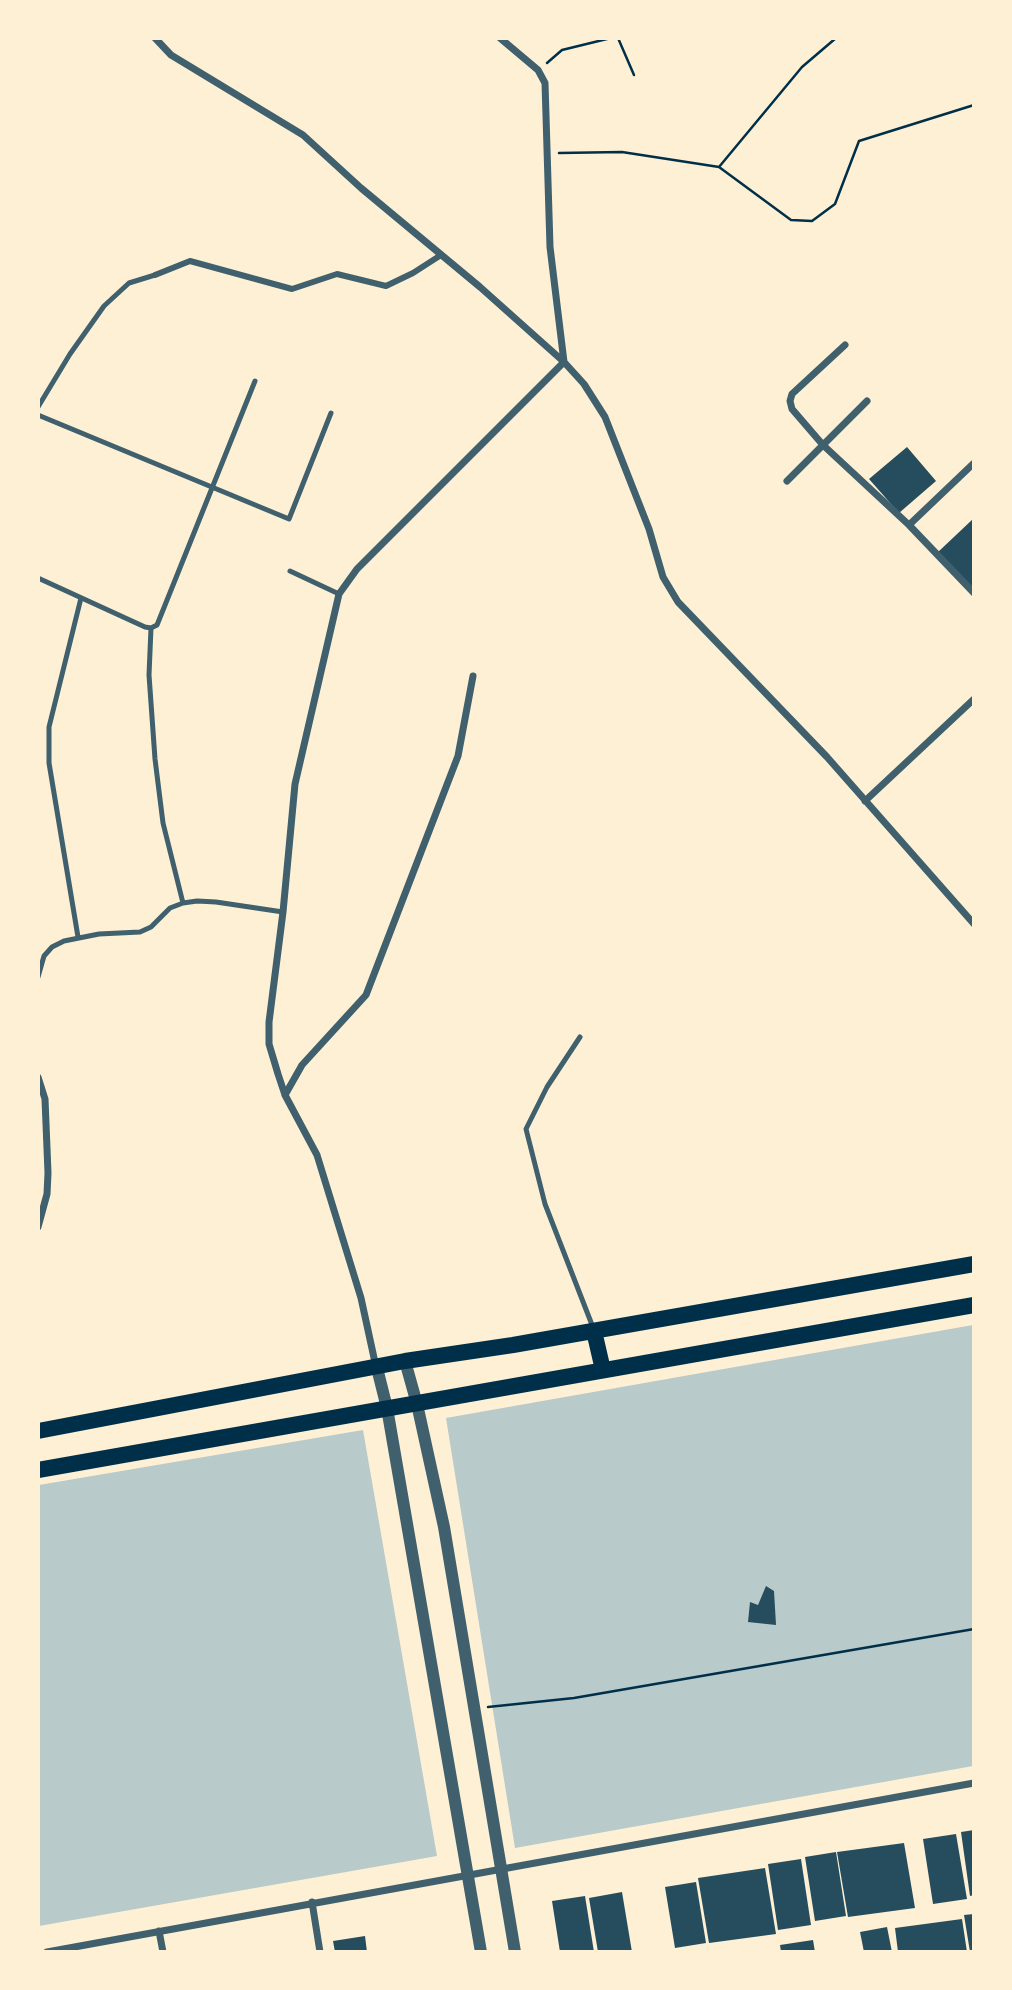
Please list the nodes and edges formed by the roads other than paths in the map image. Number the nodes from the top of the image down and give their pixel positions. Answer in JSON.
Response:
{"nodes":[{"id":1,"x":155,"y":38,"type":"edge"},
{"id":2,"x":500,"y":38,"type":"edge"},
{"id":3,"x":441,"y":255,"type":"junction"},
{"id":4,"x":156,"y":275,"type":"joint"},
{"id":5,"x":845,"y":345,"type":"dead end"},
{"id":6,"x":564,"y":362,"type":"junction"},
{"id":7,"x":255,"y":381,"type":"dead end"},
{"id":8,"x":867,"y":401,"type":"dead end"},
{"id":9,"x":38,"y":407,"type":"edge"},
{"id":10,"x":331,"y":413,"type":"dead end"},
{"id":11,"x":38,"y":415,"type":"edge"},
{"id":12,"x":823,"y":445,"type":"junction"},
{"id":13,"x":974,"y":463,"type":"edge"},
{"id":14,"x":788,"y":481,"type":"dead end"},
{"id":15,"x":214,"y":488,"type":"junction"},
{"id":16,"x":909,"y":526,"type":"junction"},
{"id":17,"x":290,"y":571,"type":"dead end"},
{"id":18,"x":38,"y":578,"type":"edge"},
{"id":19,"x":974,"y":593,"type":"edge"},
{"id":20,"x":339,"y":594,"type":"junction"},
{"id":21,"x":81,"y":598,"type":"junction"},
{"id":22,"x":151,"y":628,"type":"junction"},
{"id":23,"x":473,"y":676,"type":"dead end"},
{"id":24,"x":974,"y":699,"type":"edge"},
{"id":25,"x":864,"y":801,"type":"junction"},
{"id":26,"x":183,"y":903,"type":"junction"},
{"id":27,"x":283,"y":912,"type":"junction"},
{"id":28,"x":974,"y":924,"type":"edge"},
{"id":29,"x":78,"y":937,"type":"junction"},
{"id":30,"x":38,"y":977,"type":"edge"},
{"id":31,"x":580,"y":1037,"type":"dead end"},
{"id":32,"x":38,"y":1077,"type":"edge"},
{"id":33,"x":285,"y":1095,"type":"junction"},
{"id":34,"x":38,"y":1227,"type":"edge"},
{"id":35,"x":974,"y":1264,"type":"edge"},
{"id":36,"x":974,"y":1305,"type":"edge"},
{"id":37,"x":594,"y":1331,"type":"junction"},
{"id":38,"x":405,"y":1361,"type":"junction"},
{"id":39,"x":376,"y":1368,"type":"junction"},
{"id":40,"x":603,"y":1370,"type":"junction"},
{"id":41,"x":417,"y":1404,"type":"junction"},
{"id":42,"x":387,"y":1408,"type":"junction"},
{"id":43,"x":38,"y":1430,"type":"edge"},
{"id":44,"x":38,"y":1470,"type":"edge"},
{"id":45,"x":974,"y":1783,"type":"edge"},
{"id":46,"x":502,"y":1870,"type":"junction"},
{"id":47,"x":468,"y":1874,"type":"junction"},
{"id":48,"x":312,"y":1902,"type":"junction"},
{"id":49,"x":159,"y":1931,"type":"junction"},
{"id":50,"x":47,"y":1951,"type":"edge"},
{"id":51,"x":163,"y":1951,"type":"edge"},
{"id":52,"x":320,"y":1951,"type":"edge"},
{"id":53,"x":481,"y":1951,"type":"edge"},
{"id":54,"x":515,"y":1951,"type":"edge"}],
"edges":[{"from":1,"to":3,"type":"street"},
{"from":2,"to":6,"type":"street"},
{"from":3,"to":4,"type":"street"},
{"from":3,"to":6,"type":"street"},
{"from":4,"to":9,"type":"lane"},
{"from":5,"to":12,"type":"street"},
{"from":6,"to":20,"type":"street"},
{"from":6,"to":25,"type":"street"},
{"from":7,"to":15,"type":"lane"},
{"from":8,"to":12,"type":"street"},
{"from":10,"to":15,"type":"lane"},
{"from":11,"to":15,"type":"lane"},
{"from":12,"to":14,"type":"street"},
{"from":12,"to":16,"type":"street"},
{"from":13,"to":16,"type":"street"},
{"from":15,"to":22,"type":"lane"},
{"from":16,"to":19,"type":"street"},
{"from":17,"to":20,"type":"lane"},
{"from":18,"to":21,"type":"lane"},
{"from":20,"to":27,"type":"street"},
{"from":21,"to":22,"type":"lane"},
{"from":21,"to":29,"type":"lane"},
{"from":22,"to":26,"type":"lane"},
{"from":23,"to":33,"type":"street"},
{"from":24,"to":25,"type":"street"},
{"from":25,"to":28,"type":"street"},
{"from":26,"to":27,"type":"lane"},
{"from":26,"to":29,"type":"lane"},
{"from":27,"to":33,"type":"street"},
{"from":29,"to":30,"type":"lane"},
{"from":31,"to":37,"type":"lane"},
{"from":32,"to":34,"type":"street"},
{"from":33,"to":39,"type":"street"},
{"from":35,"to":37,"type":"main road"},
{"from":36,"to":40,"type":"main road"},
{"from":37,"to":38,"type":"main road"},
{"from":37,"to":40,"type":"main road"},
{"from":38,"to":39,"type":"main road"},
{"from":38,"to":41,"type":"street"},
{"from":39,"to":42,"type":"street"},
{"from":39,"to":43,"type":"main road"},
{"from":40,"to":41,"type":"main road"},
{"from":41,"to":42,"type":"main road"},
{"from":41,"to":46,"type":"street"},
{"from":42,"to":44,"type":"main road"},
{"from":42,"to":47,"type":"street"},
{"from":45,"to":46,"type":"street"},
{"from":46,"to":47,"type":"street"},
{"from":46,"to":54,"type":"street"},
{"from":47,"to":48,"type":"street"},
{"from":47,"to":53,"type":"street"},
{"from":48,"to":49,"type":"street"},
{"from":48,"to":52,"type":"street"},
{"from":49,"to":50,"type":"street"},
{"from":49,"to":51,"type":"street"}]}
